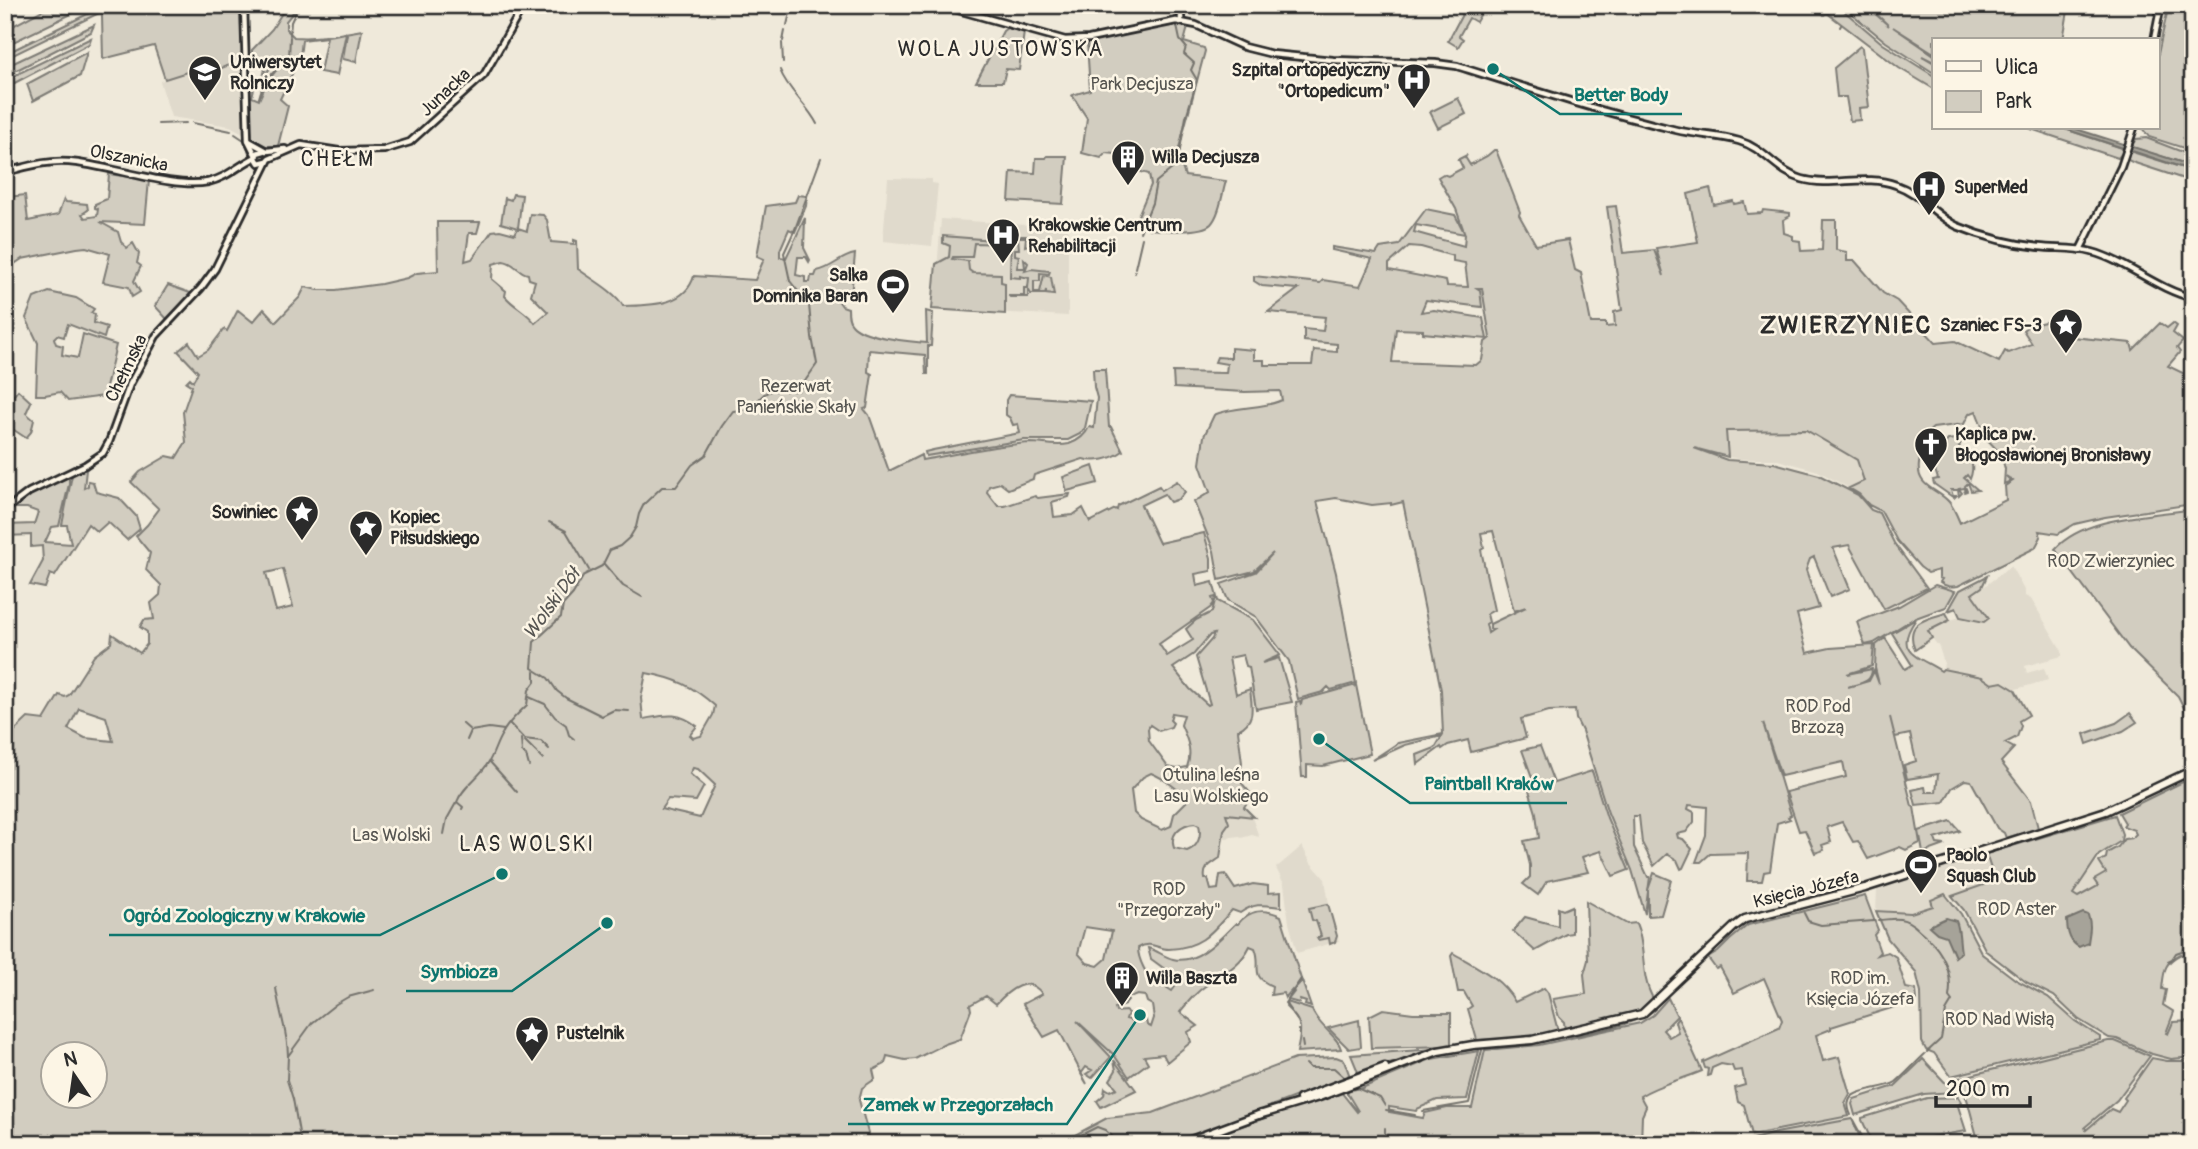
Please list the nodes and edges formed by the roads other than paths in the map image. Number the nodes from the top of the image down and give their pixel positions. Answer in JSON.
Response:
{"nodes":[{"id":1,"x":244,"y":5,"type":"edge"},
{"id":2,"x":524,"y":5,"type":"edge"},
{"id":3,"x":940,"y":5,"type":"edge"},
{"id":4,"x":1181,"y":5,"type":"edge"},
{"id":5,"x":2161,"y":5,"type":"edge"},
{"id":6,"x":1181,"y":21,"type":"junction"},
{"id":7,"x":2154,"y":38,"type":"edge"},
{"id":8,"x":2133,"y":130,"type":"edge"},
{"id":9,"x":248,"y":140,"type":"junction"},
{"id":10,"x":291,"y":148,"type":"junction"},
{"id":11,"x":265,"y":151,"type":"junction"},
{"id":12,"x":257,"y":159,"type":"junction"},
{"id":13,"x":268,"y":160,"type":"junction"},
{"id":14,"x":264,"y":170,"type":"junction"},
{"id":15,"x":5,"y":172,"type":"edge"},
{"id":16,"x":2081,"y":250,"type":"junction"},
{"id":17,"x":2193,"y":298,"type":"edge"},
{"id":18,"x":5,"y":510,"type":"edge"},
{"id":19,"x":2193,"y":770,"type":"edge"},
{"id":20,"x":1407,"y":1061,"type":"junction"},
{"id":21,"x":1259,"y":1115,"type":"junction"},
{"id":22,"x":1180,"y":1144,"type":"edge"}],
"edges":[{"from":1,"to":9,"type":"street"},
{"from":2,"to":10,"type":"street","name":"Junacka"},
{"from":3,"to":6,"type":"street"},
{"from":4,"to":6,"type":"street"},
{"from":5,"to":7,"type":"street"},
{"from":6,"to":16,"type":"street"},
{"from":8,"to":16,"type":"street"},
{"from":9,"to":11,"type":"street"},
{"from":9,"to":12,"type":"street"},
{"from":10,"to":11,"type":"street"},
{"from":10,"to":13,"type":"street"},
{"from":11,"to":12,"type":"street"},
{"from":11,"to":13,"type":"street"},
{"from":12,"to":13,"type":"street","name":"Olszanicka"},
{"from":12,"to":14,"type":"street"},
{"from":12,"to":15,"type":"street","name":"Olszanicka"},
{"from":13,"to":14,"type":"street","name":"Chełmska"},
{"from":14,"to":18,"type":"street","name":"Chełmska"},
{"from":16,"to":17,"type":"street"},
{"from":19,"to":20,"type":"main road","name":"Księcia Józefa"},
{"from":20,"to":21,"type":"main road","name":"Księcia Józefa"},
{"from":20,"to":21,"type":"main road","name":"Księcia Józefa"},
{"from":21,"to":22,"type":"main road"}]}
